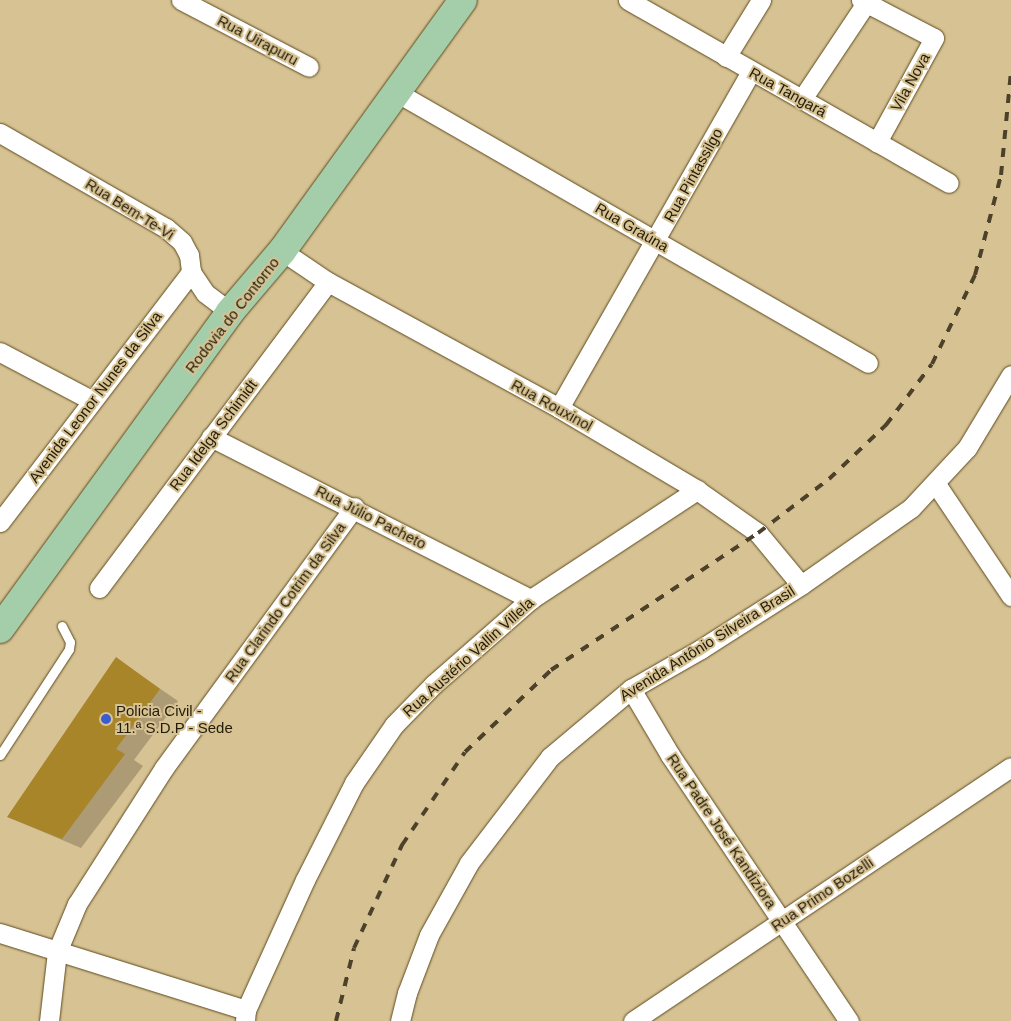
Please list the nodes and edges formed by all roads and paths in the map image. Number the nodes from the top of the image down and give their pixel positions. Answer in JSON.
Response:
{"nodes":[{"id":1,"x":181,"y":0,"type":"edge"},
{"id":2,"x":463,"y":0,"type":"edge"},
{"id":3,"x":628,"y":0,"type":"edge"},
{"id":4,"x":761,"y":0,"type":"edge"},
{"id":5,"x":865,"y":1,"type":"edge"},
{"id":6,"x":726,"y":57,"type":"junction"},
{"id":7,"x":309,"y":67,"type":"dead end"},
{"id":8,"x":751,"y":72,"type":"junction"},
{"id":9,"x":396,"y":92,"type":"junction"},
{"id":10,"x":802,"y":99,"type":"junction"},
{"id":11,"x":0,"y":132,"type":"edge"},
{"id":12,"x":877,"y":142,"type":"junction"},
{"id":13,"x":949,"y":183,"type":"dead end"},
{"id":14,"x":656,"y":241,"type":"junction"},
{"id":15,"x":282,"y":251,"type":"junction"},
{"id":16,"x":191,"y":272,"type":"junction"},
{"id":17,"x":328,"y":282,"type":"junction"},
{"id":18,"x":230,"y":312,"type":"junction"},
{"id":19,"x":0,"y":352,"type":"edge"},
{"id":20,"x":868,"y":363,"type":"dead end"},
{"id":21,"x":1011,"y":375,"type":"edge"},
{"id":22,"x":91,"y":400,"type":"junction"},
{"id":23,"x":559,"y":408,"type":"junction"},
{"id":24,"x":211,"y":437,"type":"junction"},
{"id":25,"x":936,"y":484,"type":"junction"},
{"id":26,"x":698,"y":490,"type":"junction"},
{"id":27,"x":354,"y":507,"type":"junction"},
{"id":28,"x":0,"y":522,"type":"edge"},
{"id":29,"x":801,"y":585,"type":"junction"},
{"id":30,"x":100,"y":588,"type":"dead end"},
{"id":31,"x":1011,"y":596,"type":"edge"},
{"id":32,"x":531,"y":599,"type":"junction"},
{"id":33,"x":62,"y":626,"type":"dead end"},
{"id":34,"x":0,"y":629,"type":"edge"},
{"id":35,"x":631,"y":689,"type":"junction"},
{"id":36,"x":0,"y":755,"type":"edge"},
{"id":37,"x":1011,"y":766,"type":"edge"},
{"id":38,"x":782,"y":922,"type":"junction"},
{"id":39,"x":0,"y":932,"type":"edge"},
{"id":40,"x":57,"y":952,"type":"junction"},
{"id":41,"x":246,"y":1015,"type":"edge"},
{"id":42,"x":50,"y":1021,"type":"edge"},
{"id":43,"x":400,"y":1021,"type":"edge"},
{"id":44,"x":633,"y":1021,"type":"edge"},
{"id":45,"x":849,"y":1021,"type":"edge"}],
"edges":[{"from":1,"to":7,"type":"street","name":"Rua Uirapuru"},
{"from":2,"to":9,"type":"main road","name":"Rodovia do Contorno"},
{"from":3,"to":6,"type":"street","name":"Rua Tangará"},
{"from":4,"to":6,"type":"street"},
{"from":5,"to":10,"type":"street","name":"Vila Nova"},
{"from":5,"to":12,"type":"street","name":"Vila Nova"},
{"from":6,"to":8,"type":"street","name":"Rua Tangará"},
{"from":8,"to":10,"type":"street","name":"Rua Tangará"},
{"from":8,"to":14,"type":"street","name":"Rua Pintassilgo"},
{"from":9,"to":14,"type":"street","name":"Rua Graúna"},
{"from":9,"to":15,"type":"main road","name":"Rodovia do Contorno"},
{"from":10,"to":12,"type":"street","name":"Rua Tangará"},
{"from":11,"to":16,"type":"street","name":"Rua Bem-Te-Vi"},
{"from":12,"to":13,"type":"street","name":"Rua Tangará"},
{"from":14,"to":20,"type":"street","name":"Rua Graúna"},
{"from":14,"to":23,"type":"street","name":"Rua Pintassilgo"},
{"from":15,"to":17,"type":"street","name":"Rua Rouxinol"},
{"from":15,"to":18,"type":"main road","name":"Rodovia do Contorno"},
{"from":16,"to":18,"type":"street","name":"Rua Bem-Te-Vi"},
{"from":16,"to":22,"type":"street","name":"Avenida Leonor Nunes da Silva"},
{"from":17,"to":23,"type":"street","name":"Rua Rouxinol"},
{"from":17,"to":24,"type":"street","name":"Rua Idelga Schimidt"},
{"from":18,"to":34,"type":"main road","name":"Rodovia do Contorno"},
{"from":19,"to":22,"type":"street"},
{"from":21,"to":25,"type":"street","name":"Avenida Antônio Silveira Brasil"},
{"from":22,"to":28,"type":"street","name":"Avenida Leonor Nunes da Silva"},
{"from":23,"to":26,"type":"street","name":"Rua Rouxinol"},
{"from":24,"to":27,"type":"street","name":"Rua Júlio Pacheto"},
{"from":24,"to":30,"type":"street","name":"Rua Idelga Schimidt"},
{"from":25,"to":29,"type":"street","name":"Avenida Antônio Silveira Brasil"},
{"from":25,"to":31,"type":"street"},
{"from":26,"to":29,"type":"street","name":"Rua Rouxinol"},
{"from":26,"to":32,"type":"street","name":"Rua Austério Vallin Villela"},
{"from":27,"to":32,"type":"street","name":"Rua Júlio Pacheto"},
{"from":27,"to":40,"type":"street","name":"Rua Clarindo Cotrim da Silva"},
{"from":29,"to":35,"type":"street","name":"Avenida Antônio Silveira Brasil"},
{"from":32,"to":41,"type":"street","name":"Rua Austério Vallin Villela"},
{"from":33,"to":36,"type":"lane"},
{"from":35,"to":38,"type":"street","name":"Rua Padre José Kandiziora"},
{"from":35,"to":43,"type":"street","name":"Avenida Antônio Silveira Brasil"},
{"from":37,"to":38,"type":"street","name":"Rua Primo Bozelli"},
{"from":38,"to":44,"type":"street","name":"Rua Primo Bozelli"},
{"from":38,"to":45,"type":"street","name":"Rua Padre José Kandiziora"},
{"from":39,"to":40,"type":"street"},
{"from":40,"to":41,"type":"street"},
{"from":40,"to":42,"type":"street","name":"Rua Clarindo Cotrim da Silva"}]}
